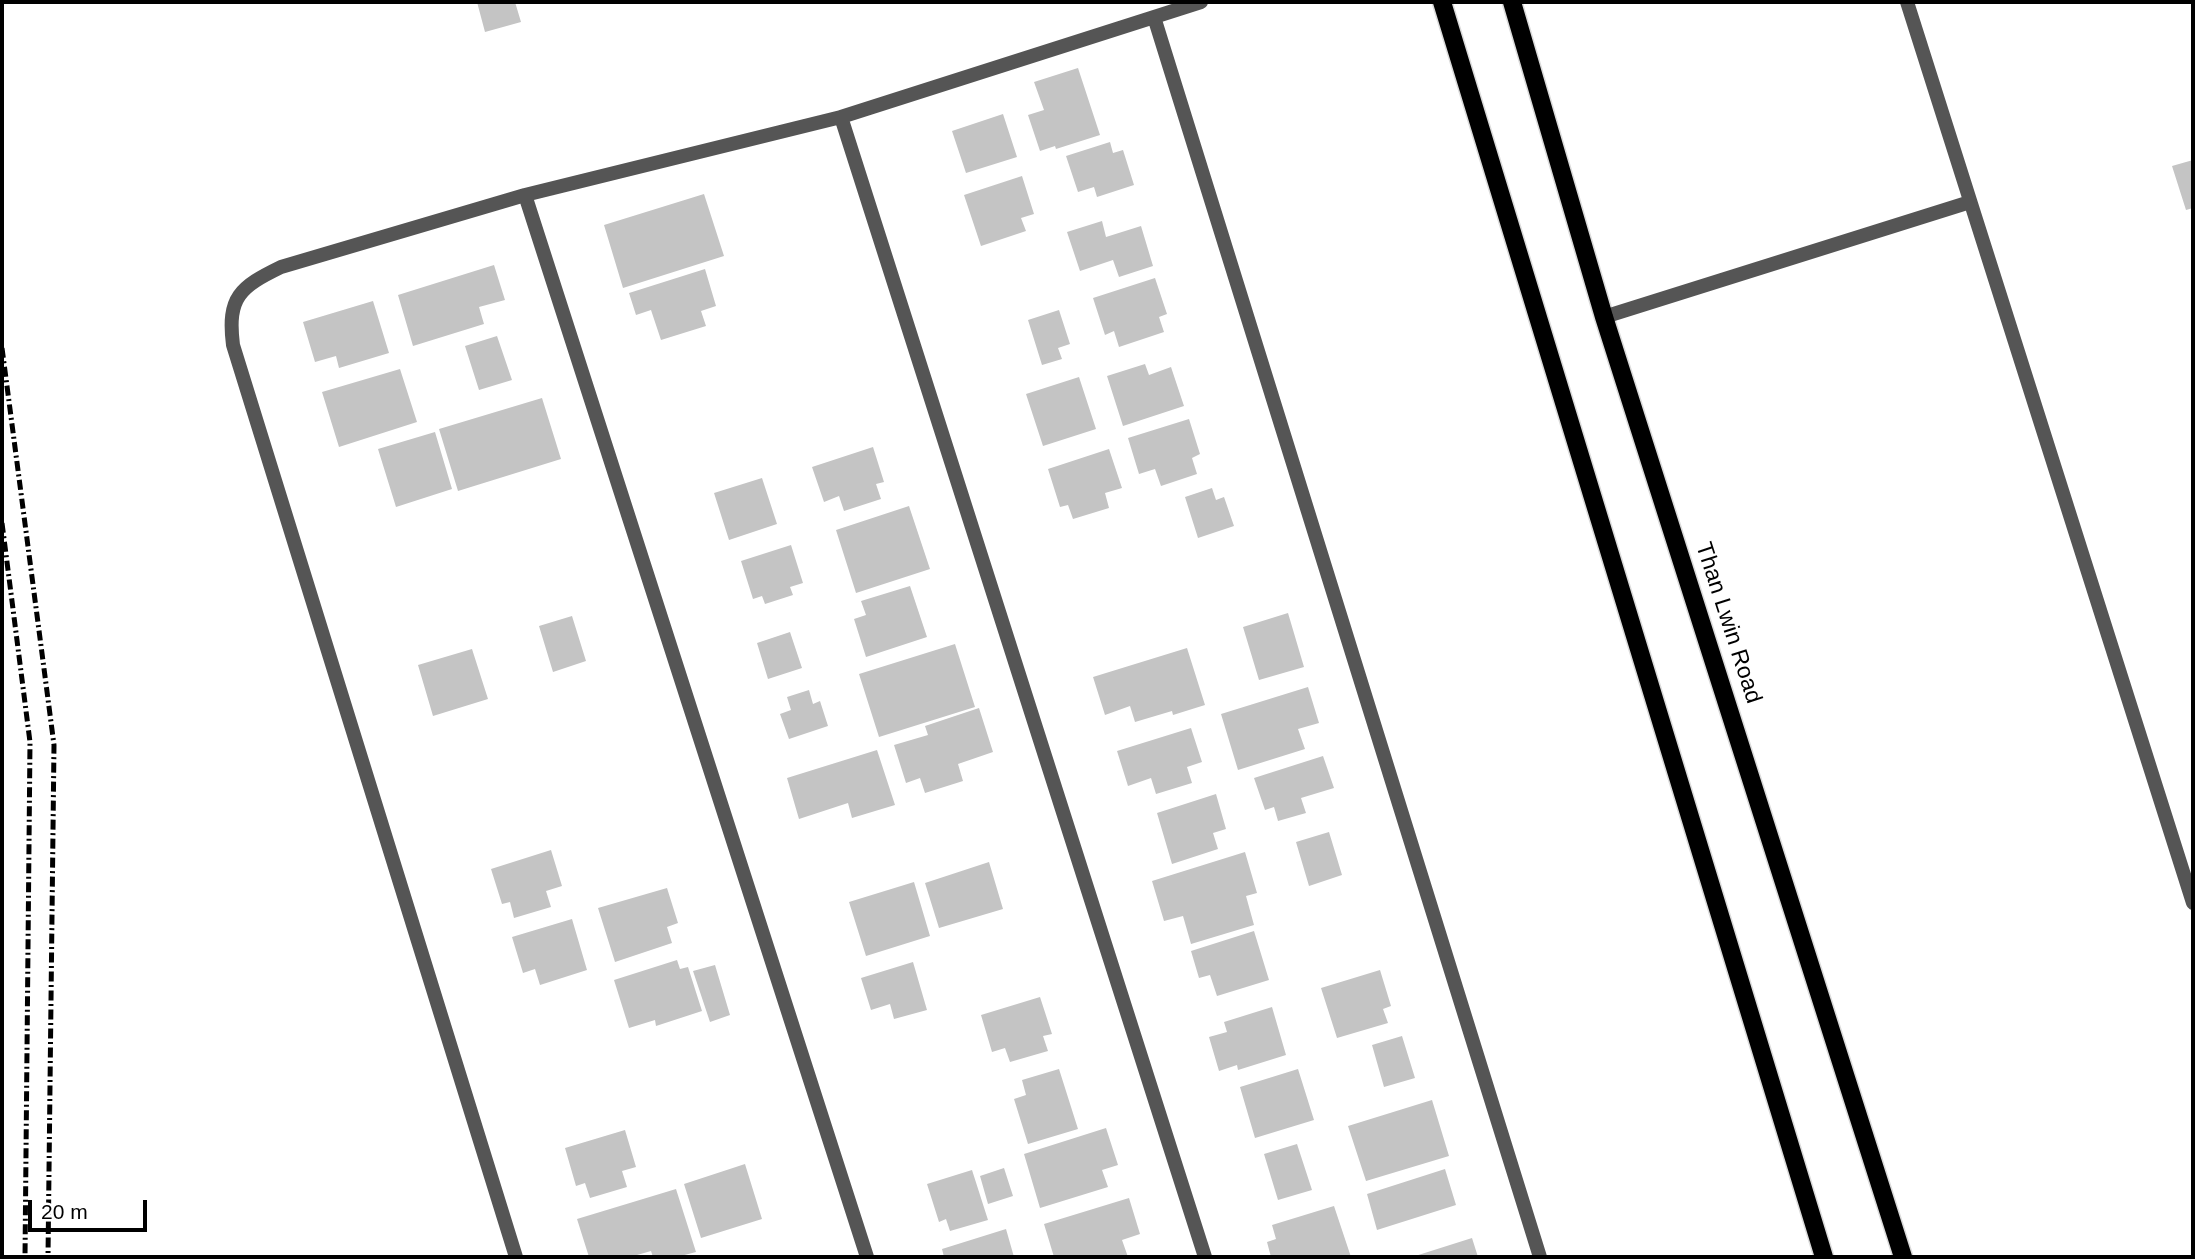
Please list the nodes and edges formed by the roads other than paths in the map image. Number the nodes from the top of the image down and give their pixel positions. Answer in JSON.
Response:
{"nodes":[{"id":1,"x":1201,"y":2,"type":"edge"},
{"id":2,"x":1442,"y":2,"type":"edge"},
{"id":3,"x":1512,"y":2,"type":"edge"},
{"id":4,"x":1907,"y":2,"type":"edge"},
{"id":5,"x":1154,"y":17,"type":"junction"},
{"id":6,"x":841,"y":117,"type":"junction"},
{"id":7,"x":525,"y":195,"type":"junction"},
{"id":8,"x":1970,"y":202,"type":"junction"},
{"id":9,"x":1604,"y":317,"type":"junction"},
{"id":10,"x":2193,"y":903,"type":"edge"},
{"id":11,"x":516,"y":1257,"type":"edge"},
{"id":12,"x":867,"y":1257,"type":"edge"},
{"id":13,"x":1205,"y":1257,"type":"edge"},
{"id":14,"x":1540,"y":1257,"type":"edge"},
{"id":15,"x":1824,"y":1257,"type":"edge"},
{"id":16,"x":1902,"y":1257,"type":"edge"}],
"edges":[{"from":1,"to":5,"type":"street"},
{"from":2,"to":15,"type":"main road"},
{"from":3,"to":9,"type":"main road","name":"Than Lwin Road"},
{"from":4,"to":8,"type":"street"},
{"from":5,"to":6,"type":"street"},
{"from":5,"to":14,"type":"street"},
{"from":6,"to":7,"type":"street"},
{"from":6,"to":13,"type":"street"},
{"from":7,"to":11,"type":"street"},
{"from":7,"to":12,"type":"street"},
{"from":8,"to":9,"type":"street"},
{"from":8,"to":10,"type":"street"},
{"from":9,"to":16,"type":"main road","name":"Than Lwin Road"}]}
